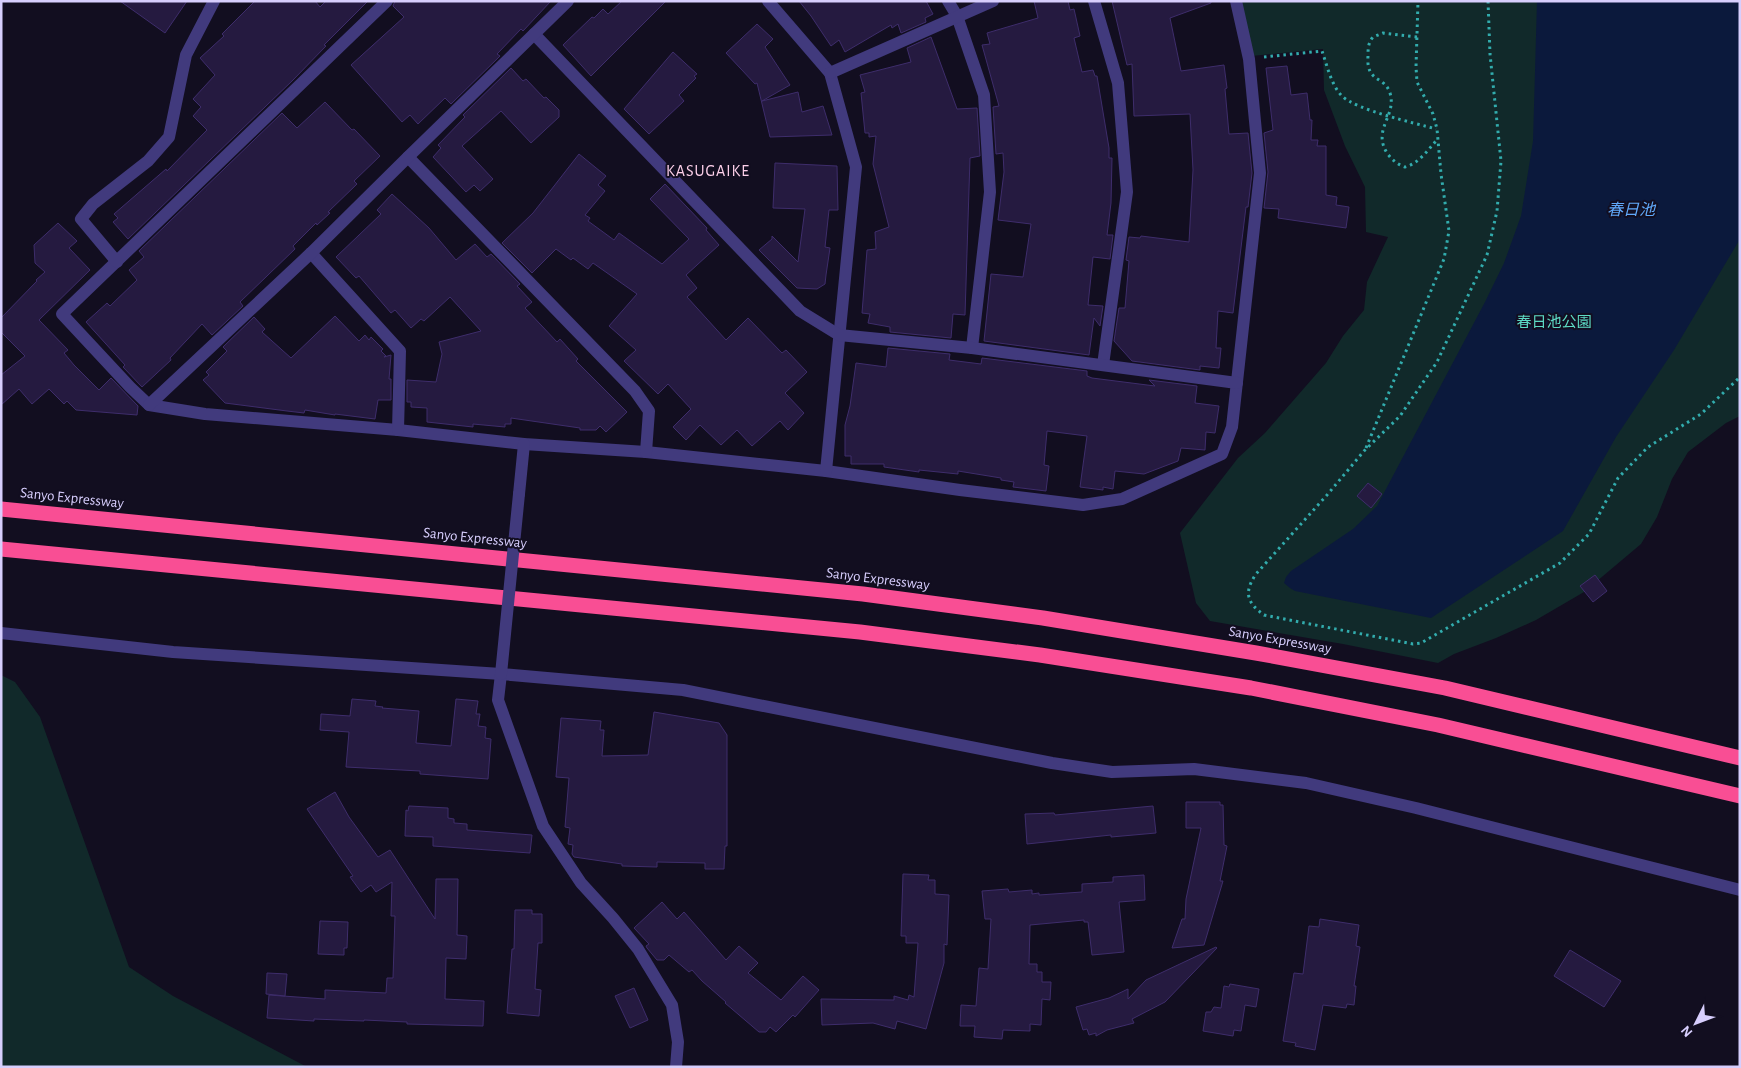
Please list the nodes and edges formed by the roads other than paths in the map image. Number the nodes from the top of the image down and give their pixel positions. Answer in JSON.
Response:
{"nodes":[{"id":1,"x":214,"y":1,"type":"edge"},
{"id":2,"x":387,"y":1,"type":"edge"},
{"id":3,"x":568,"y":1,"type":"edge"},
{"id":4,"x":768,"y":1,"type":"edge"},
{"id":5,"x":948,"y":1,"type":"edge"},
{"id":6,"x":993,"y":1,"type":"edge"},
{"id":7,"x":1094,"y":1,"type":"edge"},
{"id":8,"x":1236,"y":1,"type":"edge"},
{"id":9,"x":957,"y":16,"type":"junction"},
{"id":10,"x":534,"y":34,"type":"junction"},
{"id":11,"x":830,"y":73,"type":"junction"},
{"id":12,"x":408,"y":157,"type":"junction"},
{"id":13,"x":311,"y":253,"type":"junction"},
{"id":14,"x":117,"y":262,"type":"junction"},
{"id":15,"x":839,"y":336,"type":"junction"},
{"id":16,"x":972,"y":348,"type":"junction"},
{"id":17,"x":1103,"y":364,"type":"junction"},
{"id":18,"x":1237,"y":383,"type":"junction"},
{"id":19,"x":149,"y":405,"type":"junction"},
{"id":20,"x":398,"y":430,"type":"junction"},
{"id":21,"x":524,"y":444,"type":"junction"},
{"id":22,"x":646,"y":452,"type":"junction"},
{"id":23,"x":826,"y":471,"type":"junction"},
{"id":24,"x":1,"y":509,"type":"edge"},
{"id":25,"x":1,"y":549,"type":"edge"},
{"id":26,"x":1,"y":633,"type":"edge"},
{"id":27,"x":501,"y":674,"type":"junction"},
{"id":28,"x":1740,"y":758,"type":"edge"},
{"id":29,"x":1740,"y":796,"type":"edge"},
{"id":30,"x":1740,"y":890,"type":"edge"},
{"id":31,"x":676,"y":1067,"type":"edge"}],
"edges":[{"from":1,"to":14,"type":"street"},
{"from":2,"to":14,"type":"street"},
{"from":3,"to":10,"type":"street"},
{"from":4,"to":11,"type":"street"},
{"from":5,"to":9,"type":"street"},
{"from":6,"to":9,"type":"street"},
{"from":7,"to":17,"type":"street"},
{"from":8,"to":18,"type":"street"},
{"from":9,"to":11,"type":"street"},
{"from":9,"to":16,"type":"street"},
{"from":10,"to":12,"type":"street"},
{"from":10,"to":15,"type":"street"},
{"from":11,"to":15,"type":"street"},
{"from":12,"to":13,"type":"street"},
{"from":12,"to":22,"type":"street"},
{"from":13,"to":19,"type":"street"},
{"from":13,"to":20,"type":"street"},
{"from":14,"to":19,"type":"street"},
{"from":15,"to":16,"type":"street"},
{"from":15,"to":23,"type":"street"},
{"from":16,"to":17,"type":"street"},
{"from":17,"to":18,"type":"street"},
{"from":18,"to":23,"type":"street"},
{"from":19,"to":20,"type":"street"},
{"from":20,"to":21,"type":"street"},
{"from":21,"to":22,"type":"street"},
{"from":21,"to":27,"type":"street","bridge":true},
{"from":22,"to":23,"type":"street"},
{"from":24,"to":28,"type":"highway","name":"Sanyo Expressway"},
{"from":25,"to":29,"type":"highway"},
{"from":26,"to":27,"type":"street"},
{"from":27,"to":30,"type":"street"},
{"from":27,"to":31,"type":"street"}]}
